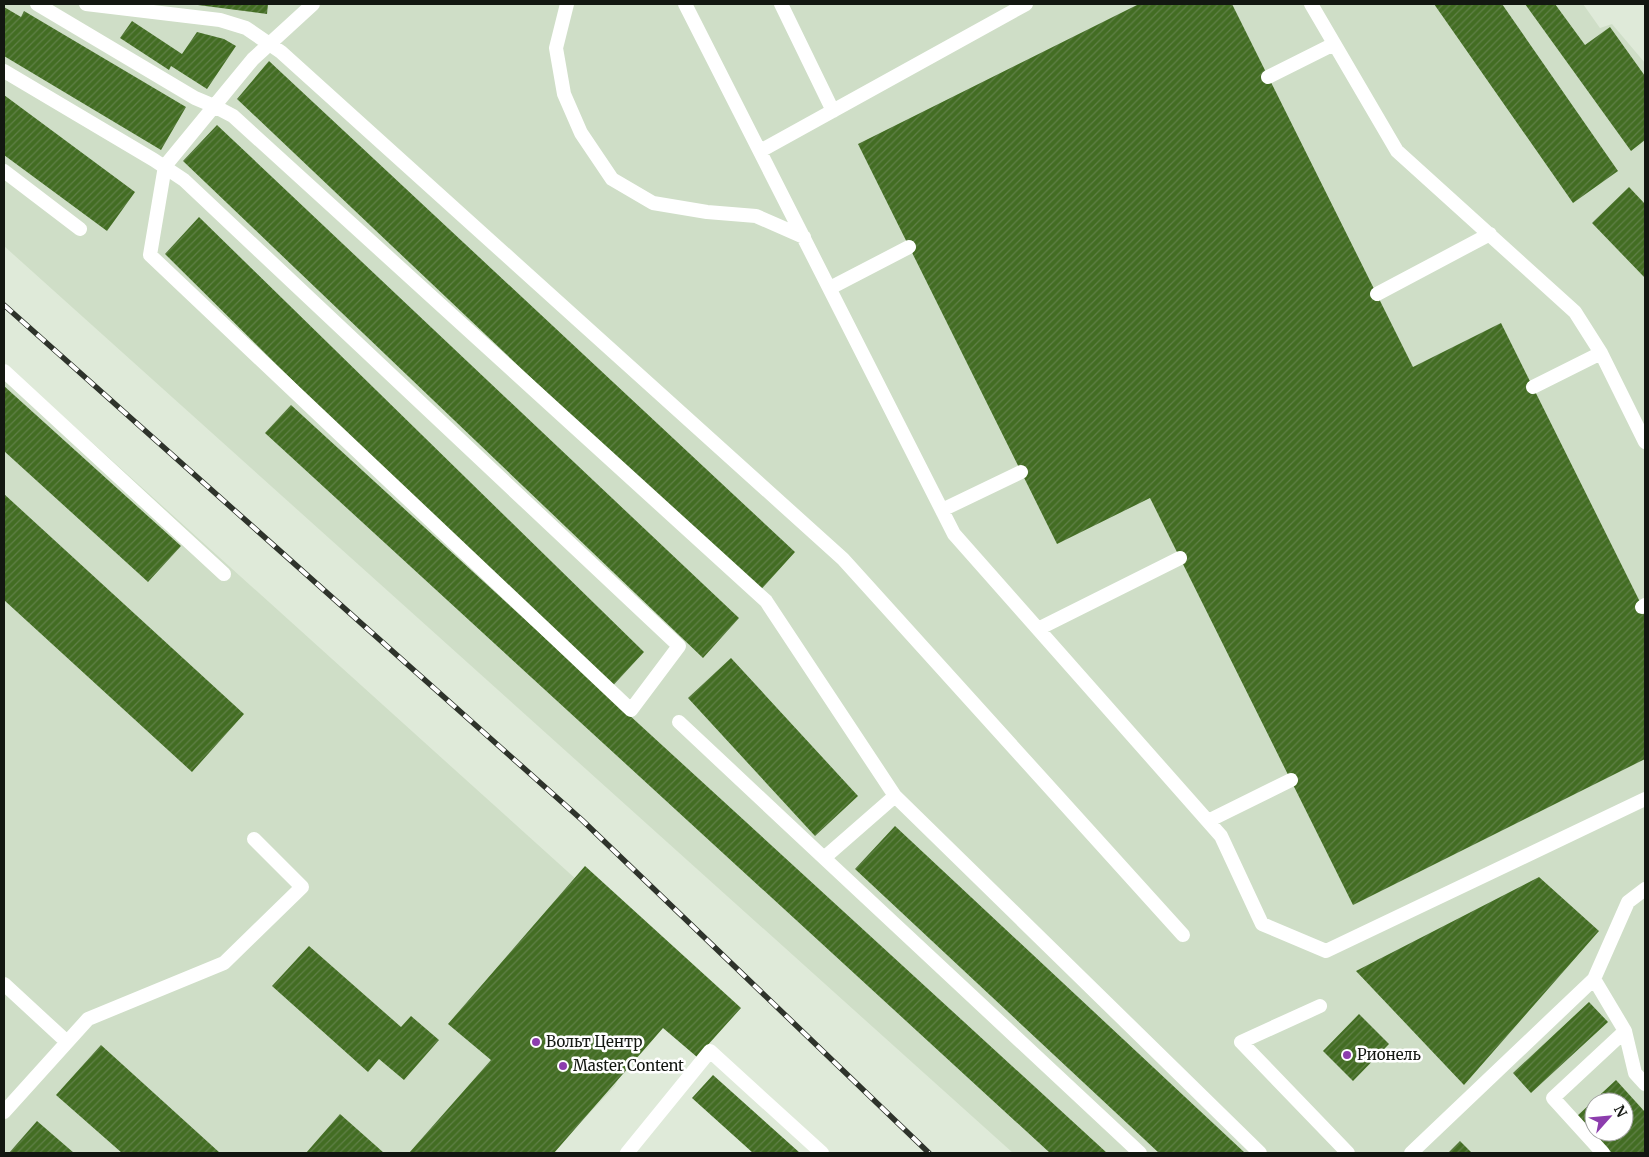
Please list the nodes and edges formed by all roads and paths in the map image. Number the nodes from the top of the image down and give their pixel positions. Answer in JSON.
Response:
{"nodes":[{"id":1,"x":37,"y":4,"type":"edge"},
{"id":2,"x":86,"y":4,"type":"edge"},
{"id":3,"x":313,"y":4,"type":"edge"},
{"id":4,"x":567,"y":4,"type":"edge"},
{"id":5,"x":685,"y":4,"type":"edge"},
{"id":6,"x":781,"y":4,"type":"edge"},
{"id":7,"x":1026,"y":4,"type":"edge"},
{"id":8,"x":1311,"y":4,"type":"edge"},
{"id":9,"x":269,"y":44,"type":"junction"},
{"id":10,"x":1334,"y":44,"type":"junction"},
{"id":11,"x":4,"y":71,"type":"edge"},
{"id":12,"x":1268,"y":77,"type":"dead end"},
{"id":13,"x":214,"y":106,"type":"junction"},
{"id":14,"x":833,"y":110,"type":"junction"},
{"id":15,"x":760,"y":151,"type":"junction"},
{"id":16,"x":164,"y":166,"type":"junction"},
{"id":17,"x":4,"y":171,"type":"edge"},
{"id":18,"x":80,"y":229,"type":"dead end"},
{"id":19,"x":1490,"y":234,"type":"junction"},
{"id":20,"x":804,"y":237,"type":"junction"},
{"id":21,"x":909,"y":247,"type":"dead end"},
{"id":22,"x":830,"y":288,"type":"junction"},
{"id":23,"x":1377,"y":294,"type":"dead end"},
{"id":24,"x":1601,"y":353,"type":"junction"},
{"id":25,"x":4,"y":371,"type":"edge"},
{"id":26,"x":1533,"y":387,"type":"dead end"},
{"id":27,"x":1645,"y":442,"type":"edge"},
{"id":28,"x":1021,"y":472,"type":"dead end"},
{"id":29,"x":942,"y":510,"type":"junction"},
{"id":30,"x":1180,"y":558,"type":"dead end"},
{"id":31,"x":224,"y":574,"type":"dead end"},
{"id":32,"x":1038,"y":628,"type":"junction"},
{"id":33,"x":679,"y":722,"type":"dead end"},
{"id":34,"x":1291,"y":780,"type":"dead end"},
{"id":35,"x":895,"y":796,"type":"junction"},
{"id":36,"x":1645,"y":799,"type":"edge"},
{"id":37,"x":1208,"y":821,"type":"junction"},
{"id":38,"x":254,"y":839,"type":"dead end"},
{"id":39,"x":824,"y":858,"type":"junction"},
{"id":40,"x":1645,"y":889,"type":"edge"},
{"id":41,"x":1183,"y":936,"type":"dead end"},
{"id":42,"x":1594,"y":979,"type":"junction"},
{"id":43,"x":4,"y":984,"type":"edge"},
{"id":44,"x":1320,"y":1006,"type":"dead end"},
{"id":45,"x":1625,"y":1031,"type":"junction"},
{"id":46,"x":67,"y":1042,"type":"junction"},
{"id":47,"x":1645,"y":1084,"type":"edge"},
{"id":48,"x":4,"y":1112,"type":"edge"},
{"id":49,"x":1599,"y":1152,"type":"edge"},
{"id":50,"x":627,"y":1153,"type":"edge"},
{"id":51,"x":822,"y":1153,"type":"edge"},
{"id":52,"x":1140,"y":1153,"type":"edge"},
{"id":53,"x":1260,"y":1153,"type":"edge"},
{"id":54,"x":1348,"y":1153,"type":"edge"},
{"id":55,"x":1411,"y":1153,"type":"edge"}],
"edges":[{"from":1,"to":13,"type":"lane"},
{"from":2,"to":9,"type":"lane"},
{"from":3,"to":9,"type":"lane"},
{"from":4,"to":20,"type":"lane"},
{"from":5,"to":15,"type":"lane"},
{"from":6,"to":14,"type":"lane"},
{"from":7,"to":14,"type":"lane"},
{"from":8,"to":10,"type":"lane"},
{"from":9,"to":13,"type":"lane"},
{"from":9,"to":41,"type":"lane"},
{"from":10,"to":12,"type":"lane"},
{"from":10,"to":19,"type":"lane"},
{"from":11,"to":16,"type":"lane"},
{"from":13,"to":16,"type":"lane"},
{"from":13,"to":35,"type":"lane"},
{"from":14,"to":15,"type":"lane"},
{"from":15,"to":20,"type":"lane"},
{"from":16,"to":16,"type":"lane"},
{"from":17,"to":18,"type":"lane"},
{"from":19,"to":23,"type":"lane"},
{"from":19,"to":24,"type":"lane"},
{"from":20,"to":22,"type":"lane"},
{"from":21,"to":22,"type":"lane"},
{"from":22,"to":29,"type":"lane"},
{"from":24,"to":26,"type":"lane"},
{"from":24,"to":27,"type":"lane"},
{"from":25,"to":31,"type":"lane"},
{"from":28,"to":29,"type":"lane"},
{"from":29,"to":32,"type":"lane"},
{"from":30,"to":32,"type":"lane"},
{"from":32,"to":37,"type":"lane"},
{"from":33,"to":39,"type":"lane"},
{"from":34,"to":37,"type":"lane"},
{"from":35,"to":39,"type":"lane"},
{"from":35,"to":53,"type":"lane"},
{"from":36,"to":37,"type":"lane"},
{"from":38,"to":46,"type":"lane"},
{"from":39,"to":52,"type":"lane"},
{"from":40,"to":42,"type":"lane"},
{"from":42,"to":45,"type":"lane"},
{"from":42,"to":55,"type":"lane"},
{"from":43,"to":46,"type":"lane"},
{"from":44,"to":54,"type":"lane"},
{"from":45,"to":47,"type":"lane"},
{"from":45,"to":49,"type":"lane"},
{"from":46,"to":48,"type":"lane"},
{"from":50,"to":51,"type":"lane"}]}
